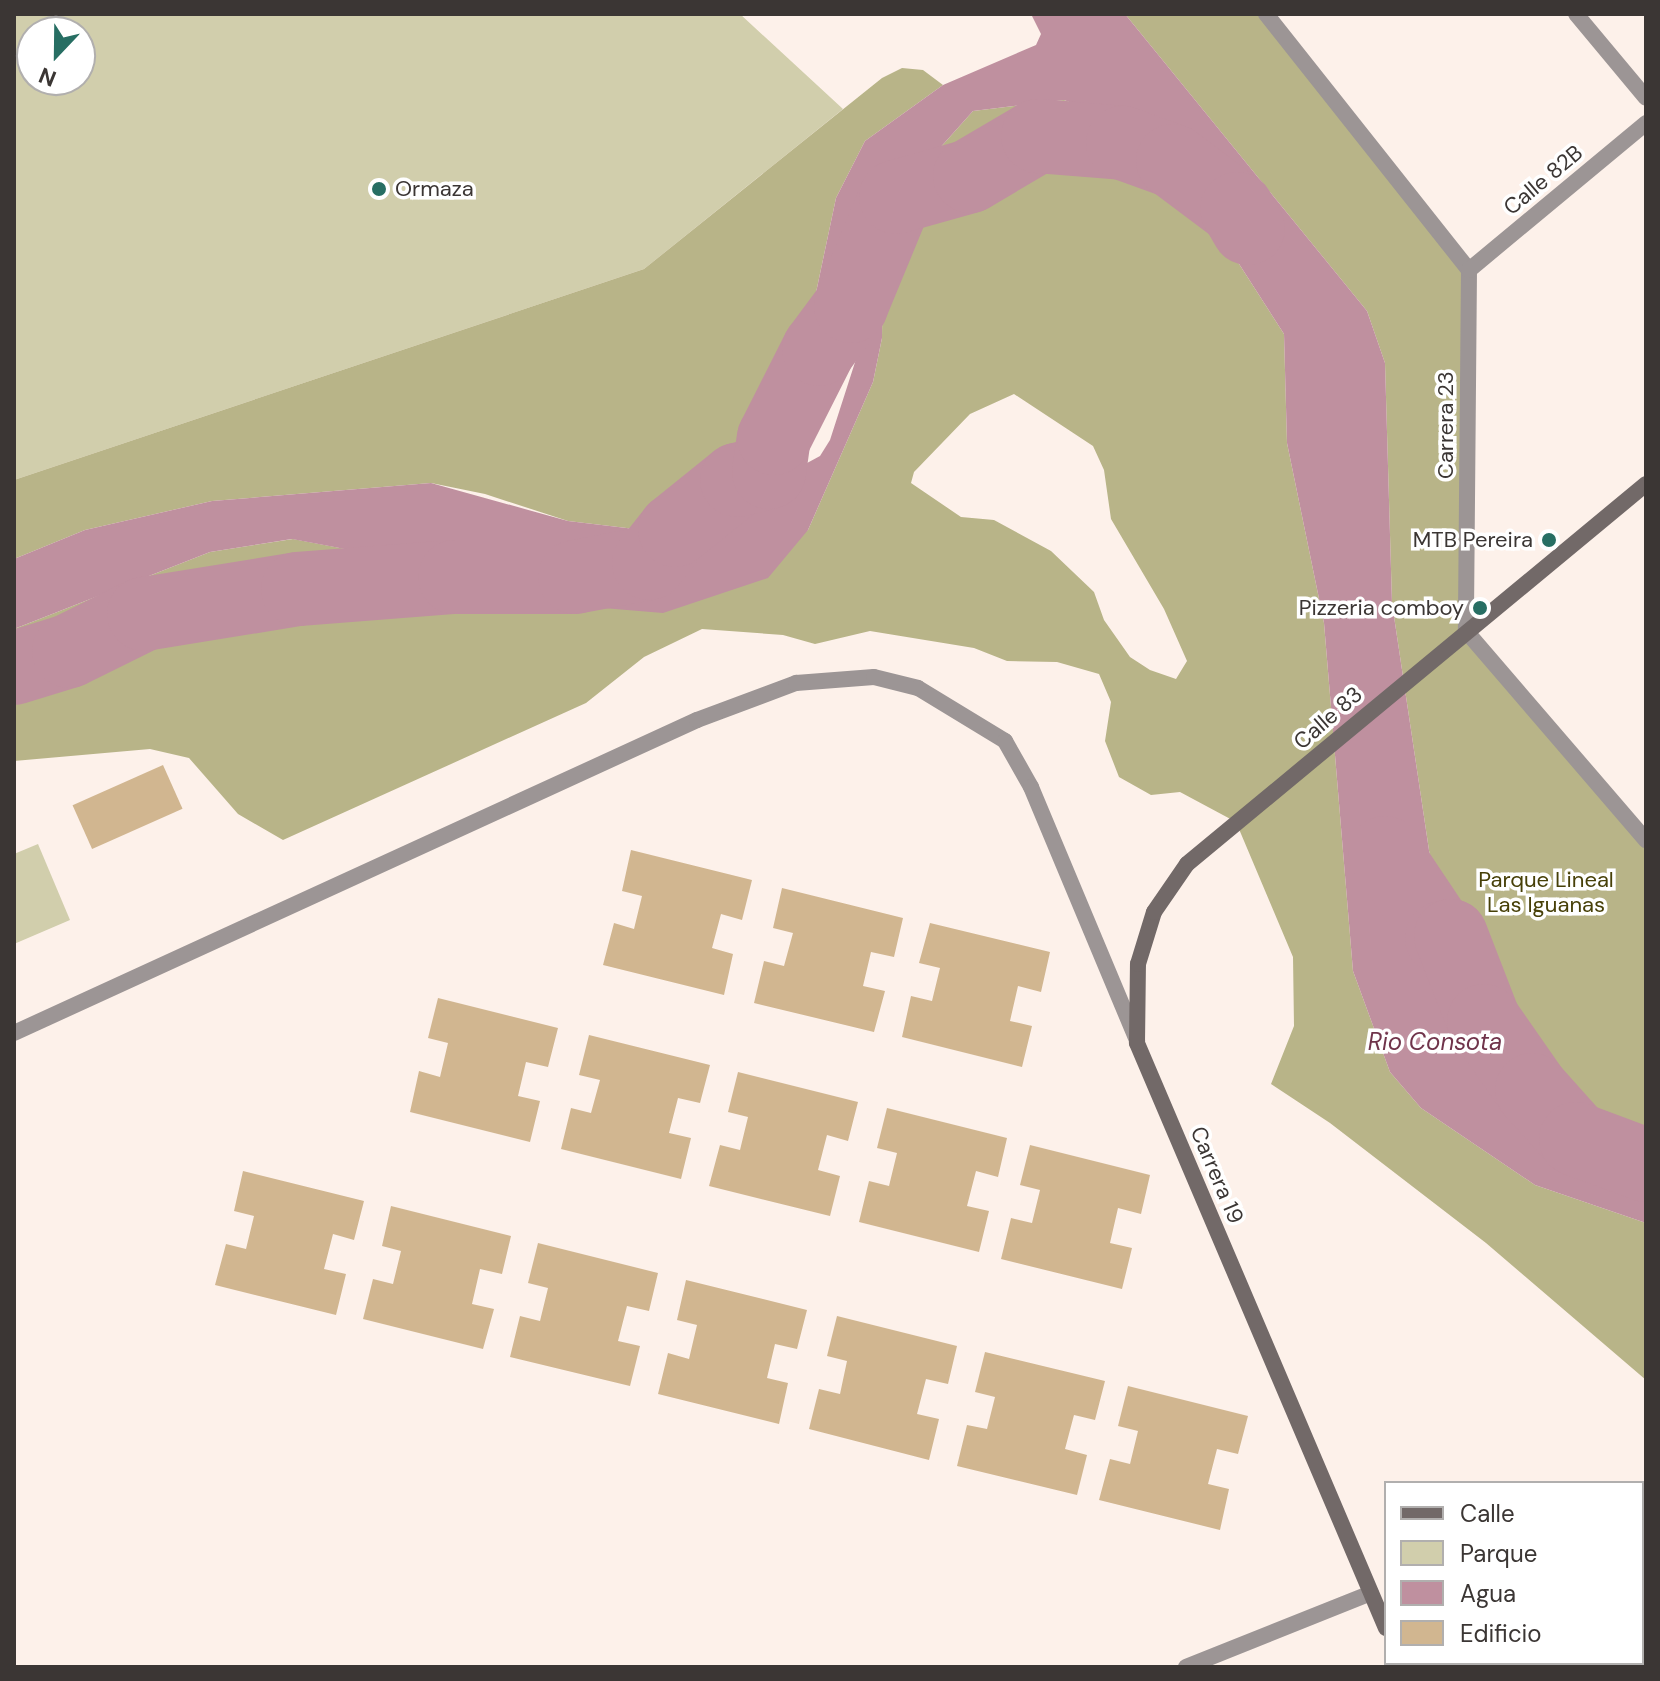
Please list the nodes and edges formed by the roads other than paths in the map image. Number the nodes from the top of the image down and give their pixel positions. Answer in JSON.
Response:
{"nodes":[{"id":1,"x":1266,"y":14,"type":"edge"},
{"id":2,"x":1576,"y":14,"type":"edge"},
{"id":3,"x":1646,"y":98,"type":"edge"},
{"id":4,"x":1646,"y":123,"type":"edge"},
{"id":5,"x":1469,"y":270,"type":"junction"},
{"id":6,"x":1646,"y":484,"type":"edge"},
{"id":7,"x":1466,"y":631,"type":"junction"},
{"id":8,"x":1646,"y":839,"type":"edge"},
{"id":9,"x":14,"y":1033,"type":"edge"},
{"id":10,"x":1137,"y":1043,"type":"junction"},
{"id":11,"x":1371,"y":1593,"type":"junction"},
{"id":12,"x":1384,"y":1623,"type":"edge"},
{"id":13,"x":1186,"y":1667,"type":"edge"}],
"edges":[{"from":1,"to":5,"type":"street"},
{"from":2,"to":3,"type":"street"},
{"from":4,"to":5,"type":"street","name":"Calle 82B"},
{"from":5,"to":7,"type":"street","name":"Carrera 23"},
{"from":6,"to":7,"type":"street","name":"Calle 83"},
{"from":7,"to":8,"type":"street"},
{"from":7,"to":10,"type":"street","name":"Calle 83"},
{"from":9,"to":10,"type":"street","name":"Carrera 19"},
{"from":10,"to":11,"type":"street","name":"Carrera 19"},
{"from":11,"to":12,"type":"street","name":"Carrera 19"},
{"from":11,"to":13,"type":"street"}]}
